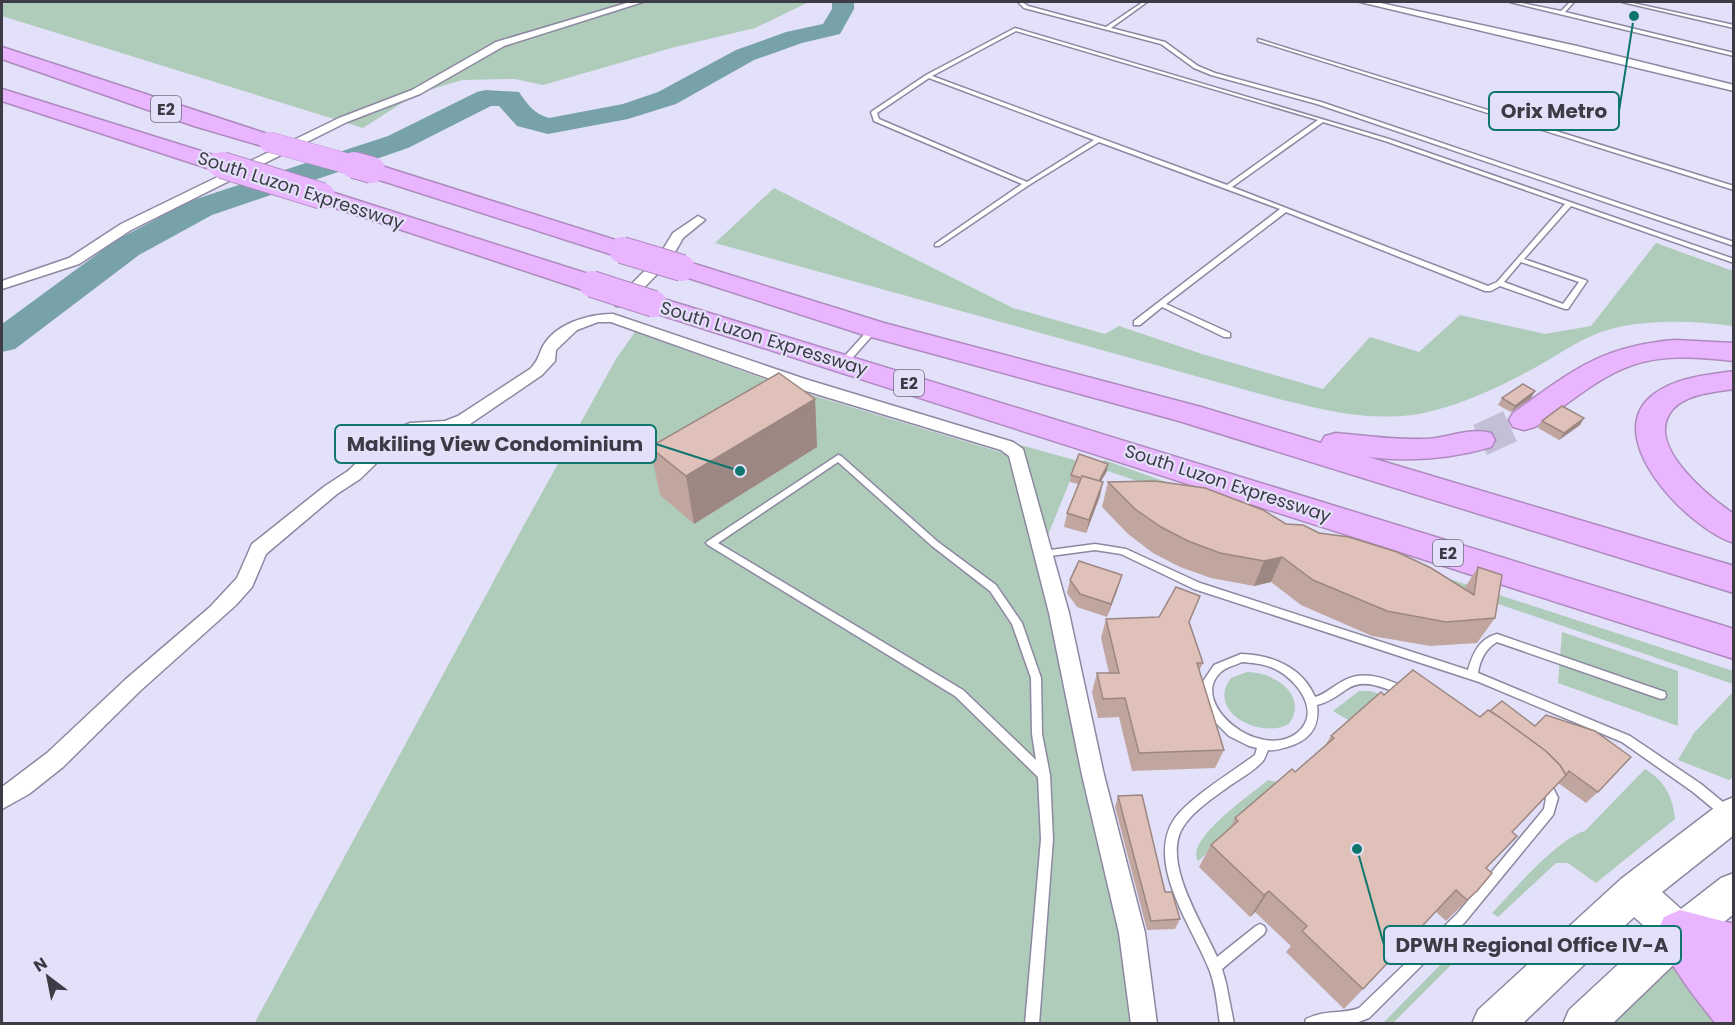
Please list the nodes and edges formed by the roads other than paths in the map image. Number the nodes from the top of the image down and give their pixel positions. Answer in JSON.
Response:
{"nodes":[{"id":1,"x":638,"y":2,"type":"edge"},
{"id":2,"x":1020,"y":2,"type":"edge"},
{"id":3,"x":1145,"y":2,"type":"edge"},
{"id":4,"x":1365,"y":2,"type":"edge"},
{"id":5,"x":1512,"y":2,"type":"edge"},
{"id":6,"x":1572,"y":2,"type":"edge"},
{"id":7,"x":1624,"y":2,"type":"edge"},
{"id":8,"x":1562,"y":13,"type":"junction"},
{"id":9,"x":1734,"y":27,"type":"edge"},
{"id":10,"x":1107,"y":28,"type":"junction"},
{"id":11,"x":1260,"y":40,"type":"dead end"},
{"id":12,"x":2,"y":53,"type":"edge"},
{"id":13,"x":1734,"y":55,"type":"edge"},
{"id":14,"x":928,"y":76,"type":"junction"},
{"id":15,"x":1734,"y":88,"type":"edge"},
{"id":16,"x":2,"y":95,"type":"edge"},
{"id":17,"x":1322,"y":120,"type":"junction"},
{"id":18,"x":1097,"y":141,"type":"junction"},
{"id":19,"x":1027,"y":184,"type":"junction"},
{"id":20,"x":1227,"y":188,"type":"junction"},
{"id":21,"x":1734,"y":188,"type":"edge"},
{"id":22,"x":1570,"y":203,"type":"junction"},
{"id":23,"x":1285,"y":209,"type":"junction"},
{"id":24,"x":698,"y":220,"type":"dead end"},
{"id":25,"x":1734,"y":244,"type":"edge"},
{"id":26,"x":937,"y":245,"type":"dead end"},
{"id":27,"x":1520,"y":259,"type":"junction"},
{"id":28,"x":1734,"y":261,"type":"edge"},
{"id":29,"x":1499,"y":283,"type":"junction"},
{"id":30,"x":2,"y":285,"type":"edge"},
{"id":31,"x":1161,"y":304,"type":"junction"},
{"id":32,"x":608,"y":317,"type":"junction"},
{"id":33,"x":1137,"y":323,"type":"dead end"},
{"id":34,"x":874,"y":329,"type":"junction"},
{"id":35,"x":1227,"y":335,"type":"dead end"},
{"id":36,"x":1734,"y":352,"type":"edge"},
{"id":37,"x":844,"y":362,"type":"junction"},
{"id":38,"x":1734,"y":380,"type":"edge"},
{"id":39,"x":1190,"y":414,"type":"junction"},
{"id":40,"x":1524,"y":420,"type":"tunnel mouth"},
{"id":41,"x":1480,"y":440,"type":"tunnel mouth"},
{"id":42,"x":1734,"y":531,"type":"edge"},
{"id":43,"x":1043,"y":554,"type":"junction"},
{"id":44,"x":1734,"y":580,"type":"edge"},
{"id":45,"x":1734,"y":644,"type":"edge"},
{"id":46,"x":1472,"y":675,"type":"junction"},
{"id":47,"x":1412,"y":695,"type":"edge"},
{"id":48,"x":1661,"y":695,"type":"dead end"},
{"id":49,"x":1312,"y":702,"type":"junction"},
{"id":50,"x":1264,"y":745,"type":"junction"},
{"id":51,"x":1531,"y":772,"type":"edge"},
{"id":52,"x":1044,"y":775,"type":"junction"},
{"id":53,"x":2,"y":799,"type":"edge"},
{"id":54,"x":1732,"y":815,"type":"edge"},
{"id":55,"x":1734,"y":891,"type":"edge"},
{"id":56,"x":1634,"y":892,"type":"junction"},
{"id":57,"x":1260,"y":930,"type":"dead end"},
{"id":58,"x":1680,"y":933,"type":"junction"},
{"id":59,"x":1734,"y":946,"type":"edge"},
{"id":60,"x":1215,"y":967,"type":"junction"},
{"id":61,"x":1734,"y":1007,"type":"edge"},
{"id":62,"x":1032,"y":1023,"type":"edge"},
{"id":63,"x":1144,"y":1023,"type":"edge"},
{"id":64,"x":1227,"y":1023,"type":"edge"},
{"id":65,"x":1311,"y":1023,"type":"edge"},
{"id":66,"x":1492,"y":1023,"type":"edge"},
{"id":67,"x":1583,"y":1023,"type":"edge"}],
"edges":[{"from":1,"to":30,"type":"street"},
{"from":2,"to":10,"type":"lane"},
{"from":3,"to":10,"type":"lane"},
{"from":4,"to":15,"type":"street"},
{"from":5,"to":8,"type":"lane"},
{"from":6,"to":8,"type":"lane"},
{"from":7,"to":9,"type":"lane"},
{"from":8,"to":13,"type":"lane"},
{"from":10,"to":25,"type":"lane"},
{"from":11,"to":21,"type":"lane"},
{"from":12,"to":34,"type":"highway","name":"South Luzon Expressway","number":"E2","bridge":true},
{"from":14,"to":17,"type":"lane"},
{"from":14,"to":18,"type":"lane"},
{"from":14,"to":19,"type":"lane"},
{"from":16,"to":37,"type":"highway","name":"South Luzon Expressway","number":"E2","bridge":true},
{"from":17,"to":20,"type":"lane"},
{"from":17,"to":22,"type":"lane"},
{"from":18,"to":19,"type":"lane"},
{"from":18,"to":20,"type":"lane"},
{"from":19,"to":26,"type":"lane"},
{"from":20,"to":23,"type":"lane"},
{"from":22,"to":27,"type":"lane"},
{"from":22,"to":28,"type":"lane"},
{"from":23,"to":29,"type":"lane"},
{"from":23,"to":31,"type":"lane"},
{"from":24,"to":32,"type":"street"},
{"from":27,"to":29,"type":"lane"},
{"from":27,"to":29,"type":"lane"},
{"from":31,"to":33,"type":"lane"},
{"from":31,"to":35,"type":"lane"},
{"from":32,"to":43,"type":"street"},
{"from":32,"to":53,"type":"street"},
{"from":34,"to":37,"type":"lane"},
{"from":34,"to":39,"type":"highway","name":"South Luzon Expressway","number":"E2"},
{"from":36,"to":40,"type":"highway"},
{"from":37,"to":45,"type":"highway","name":"South Luzon Expressway","number":"E2"},
{"from":38,"to":42,"type":"highway"},
{"from":39,"to":41,"type":"highway"},
{"from":39,"to":44,"type":"highway","name":"South Luzon Expressway","number":"E2"},
{"from":43,"to":46,"type":"lane"},
{"from":43,"to":63,"type":"street"},
{"from":46,"to":48,"type":"lane"},
{"from":46,"to":54,"type":"lane"},
{"from":47,"to":49,"type":"lane"},
{"from":49,"to":50,"type":"lane"},
{"from":49,"to":50,"type":"lane"},
{"from":50,"to":60,"type":"lane"},
{"from":51,"to":65,"type":"lane"},
{"from":52,"to":52,"type":"lane"},
{"from":52,"to":62,"type":"lane"},
{"from":54,"to":56,"type":"main road"},
{"from":55,"to":58,"type":"main road"},
{"from":56,"to":58,"type":"main road"},
{"from":56,"to":66,"type":"main road"},
{"from":57,"to":60,"type":"lane"},
{"from":58,"to":59,"type":"highway"},
{"from":58,"to":61,"type":"highway"},
{"from":58,"to":67,"type":"main road"},
{"from":60,"to":64,"type":"lane"}]}
